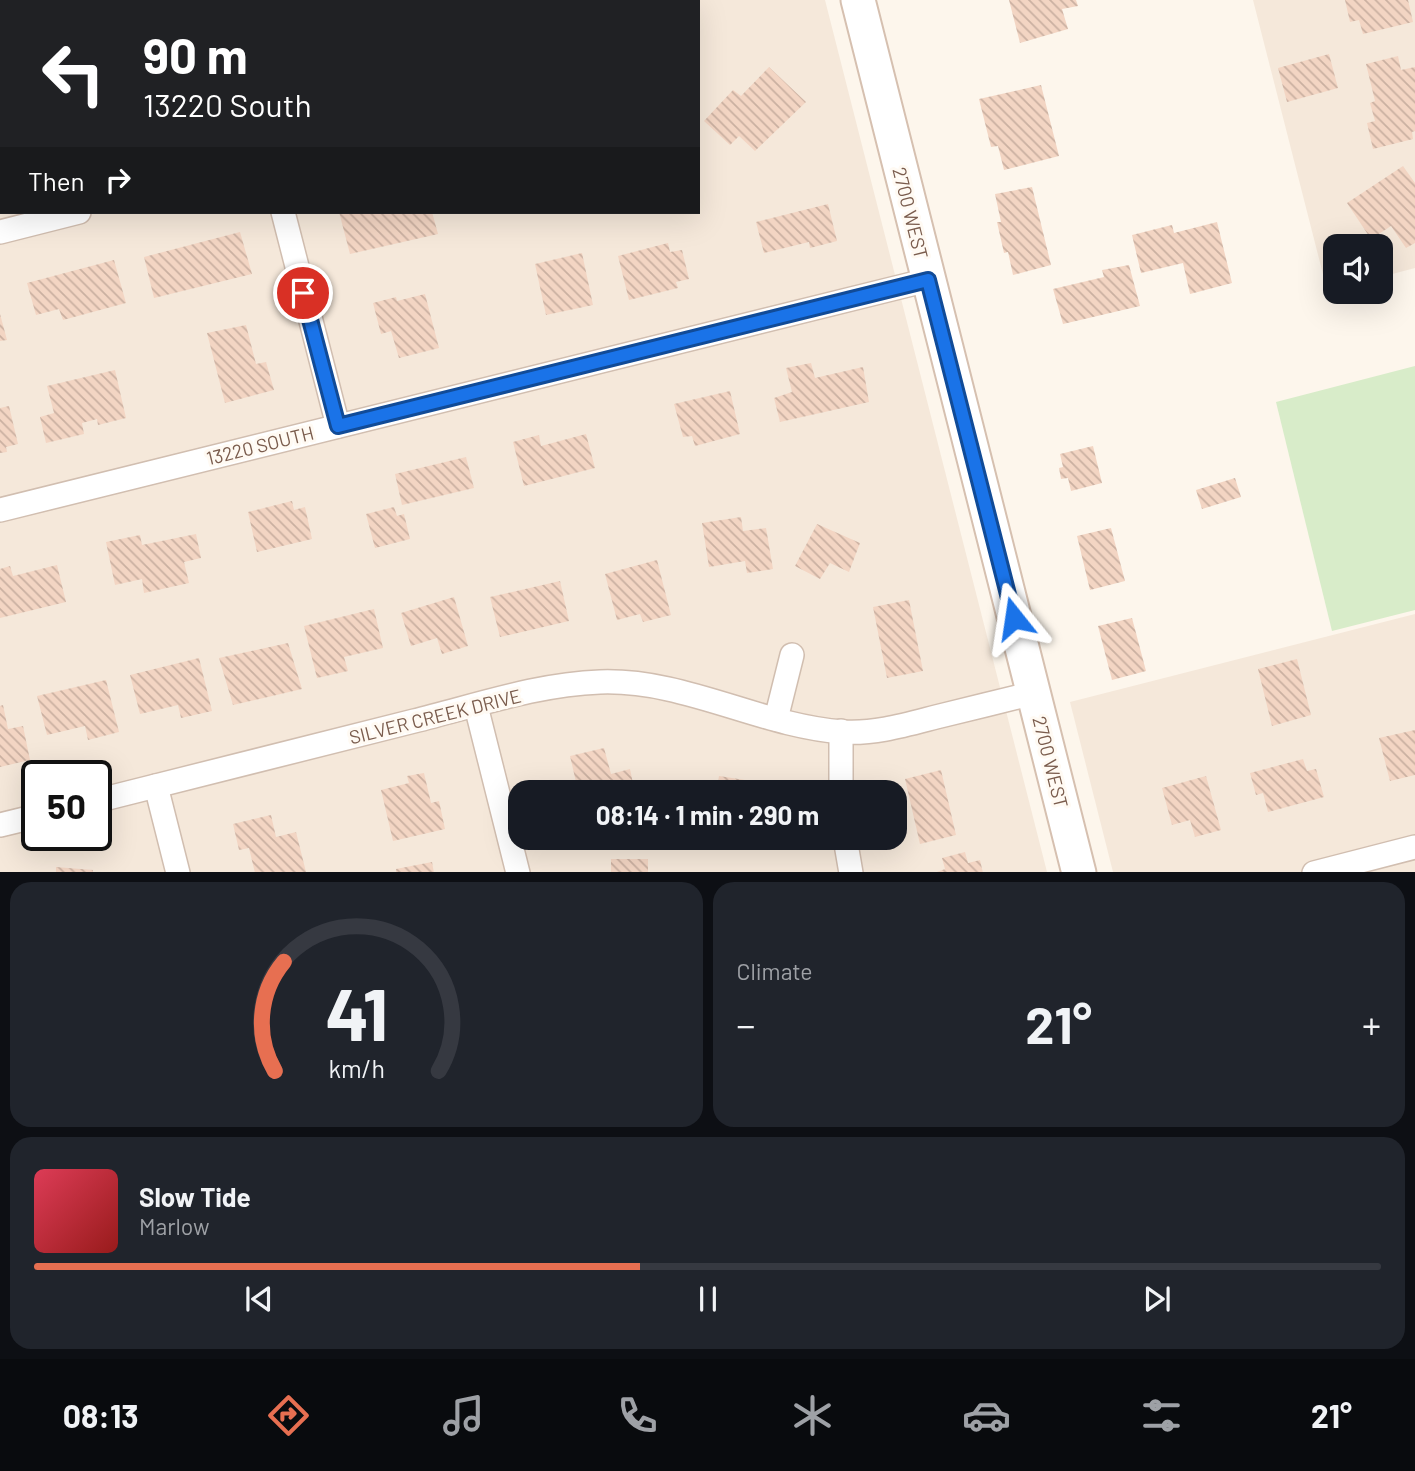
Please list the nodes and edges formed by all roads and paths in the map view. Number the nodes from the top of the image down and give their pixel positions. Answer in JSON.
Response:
{"nodes":[{"id":1,"x":858,"y":0,"type":"edge"},
{"id":2,"x":71,"y":214,"type":"edge"},
{"id":3,"x":284,"y":214,"type":"edge"},
{"id":4,"x":0,"y":232,"type":"edge"},
{"id":5,"x":928,"y":280,"type":"junction"},
{"id":6,"x":338,"y":426,"type":"junction"},
{"id":7,"x":0,"y":510,"type":"edge"},
{"id":8,"x":792,"y":655,"type":"dead end"},
{"id":9,"x":1034,"y":693,"type":"junction"},
{"id":10,"x":476,"y":706,"type":"junction"},
{"id":11,"x":776,"y":719,"type":"junction"},
{"id":12,"x":841,"y":732,"type":"junction"},
{"id":13,"x":841,"y":780,"type":"edge"},
{"id":14,"x":156,"y":786,"type":"junction"},
{"id":15,"x":112,"y":797,"type":"edge"},
{"id":16,"x":21,"y":820,"type":"edge"},
{"id":17,"x":0,"y":825,"type":"edge"},
{"id":18,"x":1415,"y":848,"type":"edge"},
{"id":19,"x":847,"y":850,"type":"edge"},
{"id":20,"x":178,"y":872,"type":"edge"},
{"id":21,"x":518,"y":872,"type":"edge"},
{"id":22,"x":851,"y":872,"type":"edge"},
{"id":23,"x":1079,"y":872,"type":"edge"},
{"id":24,"x":1318,"y":872,"type":"edge"}],
"edges":[{"from":1,"to":5,"type":"main road","name":"2700 WEST"},
{"from":2,"to":4,"type":"street"},
{"from":3,"to":6,"type":"street"},
{"from":5,"to":6,"type":"street","name":"13220 SOUTH"},
{"from":5,"to":9,"type":"main road","name":"2700 WEST"},
{"from":6,"to":7,"type":"street","name":"13220 SOUTH"},
{"from":8,"to":11,"type":"street"},
{"from":9,"to":12,"type":"street","name":"SILVER CREEK DRIVE"},
{"from":9,"to":23,"type":"main road","name":"2700 WEST"},
{"from":10,"to":11,"type":"street","name":"SILVER CREEK DRIVE"},
{"from":10,"to":14,"type":"street","name":"SILVER CREEK DRIVE"},
{"from":10,"to":21,"type":"street"},
{"from":11,"to":12,"type":"street","name":"SILVER CREEK DRIVE"},
{"from":12,"to":13,"type":"street"},
{"from":14,"to":15,"type":"street","name":"SILVER CREEK DRIVE"},
{"from":14,"to":20,"type":"street"},
{"from":16,"to":17,"type":"street"},
{"from":18,"to":24,"type":"street"},
{"from":19,"to":22,"type":"street"}]}
